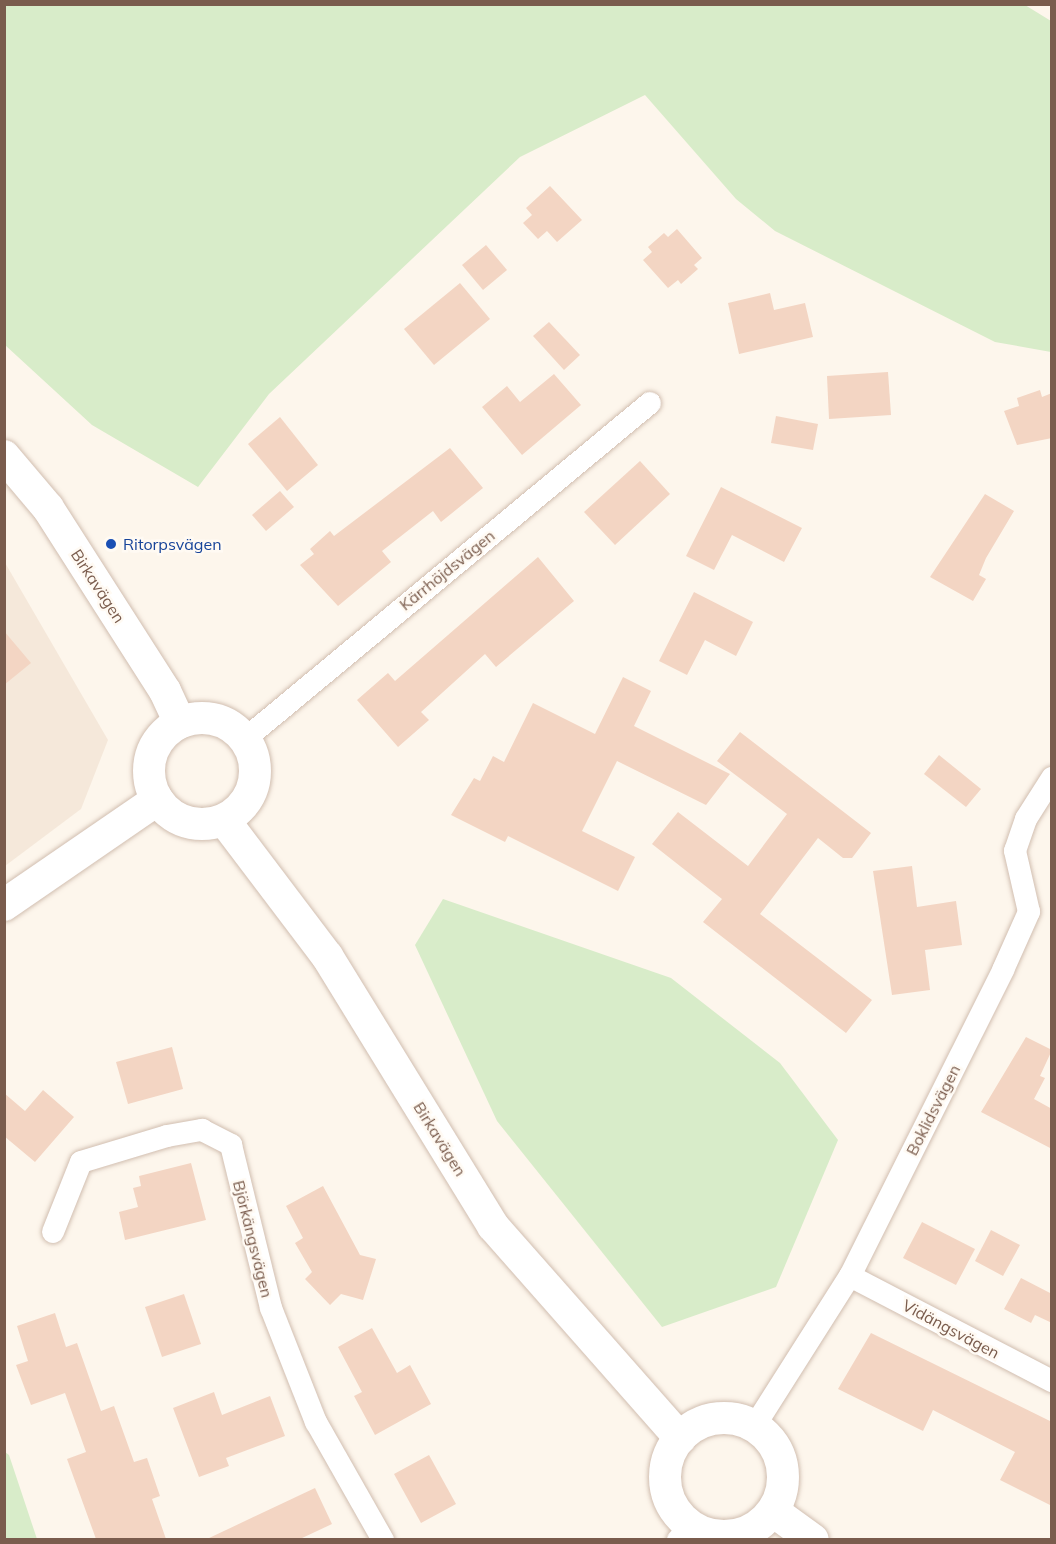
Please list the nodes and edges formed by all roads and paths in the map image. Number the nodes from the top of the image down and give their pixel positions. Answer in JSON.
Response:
{"nodes":[{"id":1,"x":650,"y":403,"type":"dead end"},
{"id":2,"x":4,"y":456,"type":"edge"},
{"id":3,"x":180,"y":723,"type":"junction"},
{"id":4,"x":245,"y":739,"type":"junction"},
{"id":5,"x":1052,"y":778,"type":"edge"},
{"id":6,"x":157,"y":800,"type":"junction"},
{"id":7,"x":224,"y":820,"type":"junction"},
{"id":8,"x":4,"y":905,"type":"edge"},
{"id":9,"x":53,"y":1232,"type":"dead end"},
{"id":10,"x":850,"y":1276,"type":"junction"},
{"id":11,"x":1052,"y":1382,"type":"edge"},
{"id":12,"x":754,"y":1427,"type":"junction"},
{"id":13,"x":680,"y":1438,"type":"junction"},
{"id":14,"x":773,"y":1511,"type":"junction"},
{"id":15,"x":684,"y":1533,"type":"edge"},
{"id":16,"x":383,"y":1539,"type":"edge"},
{"id":17,"x":813,"y":1539,"type":"edge"}],
"edges":[{"from":1,"to":4,"type":"street","name":"Kärrhöjdsvägen"},
{"from":2,"to":3,"type":"street","name":"Birkavägen"},
{"from":3,"to":4,"type":"street"},
{"from":3,"to":6,"type":"street"},
{"from":4,"to":7,"type":"street"},
{"from":5,"to":10,"type":"street","name":"Boklidsvägen"},
{"from":6,"to":7,"type":"street"},
{"from":6,"to":8,"type":"street"},
{"from":7,"to":13,"type":"street","name":"Birkavägen"},
{"from":9,"to":16,"type":"street","name":"Björkängsvägen"},
{"from":10,"to":11,"type":"street","name":"Vidängsvägen"},
{"from":10,"to":12,"type":"street","name":"Boklidsvägen"},
{"from":12,"to":13,"type":"street"},
{"from":12,"to":14,"type":"street"},
{"from":13,"to":15,"type":"street"},
{"from":14,"to":15,"type":"street"},
{"from":14,"to":17,"type":"street"}]}
